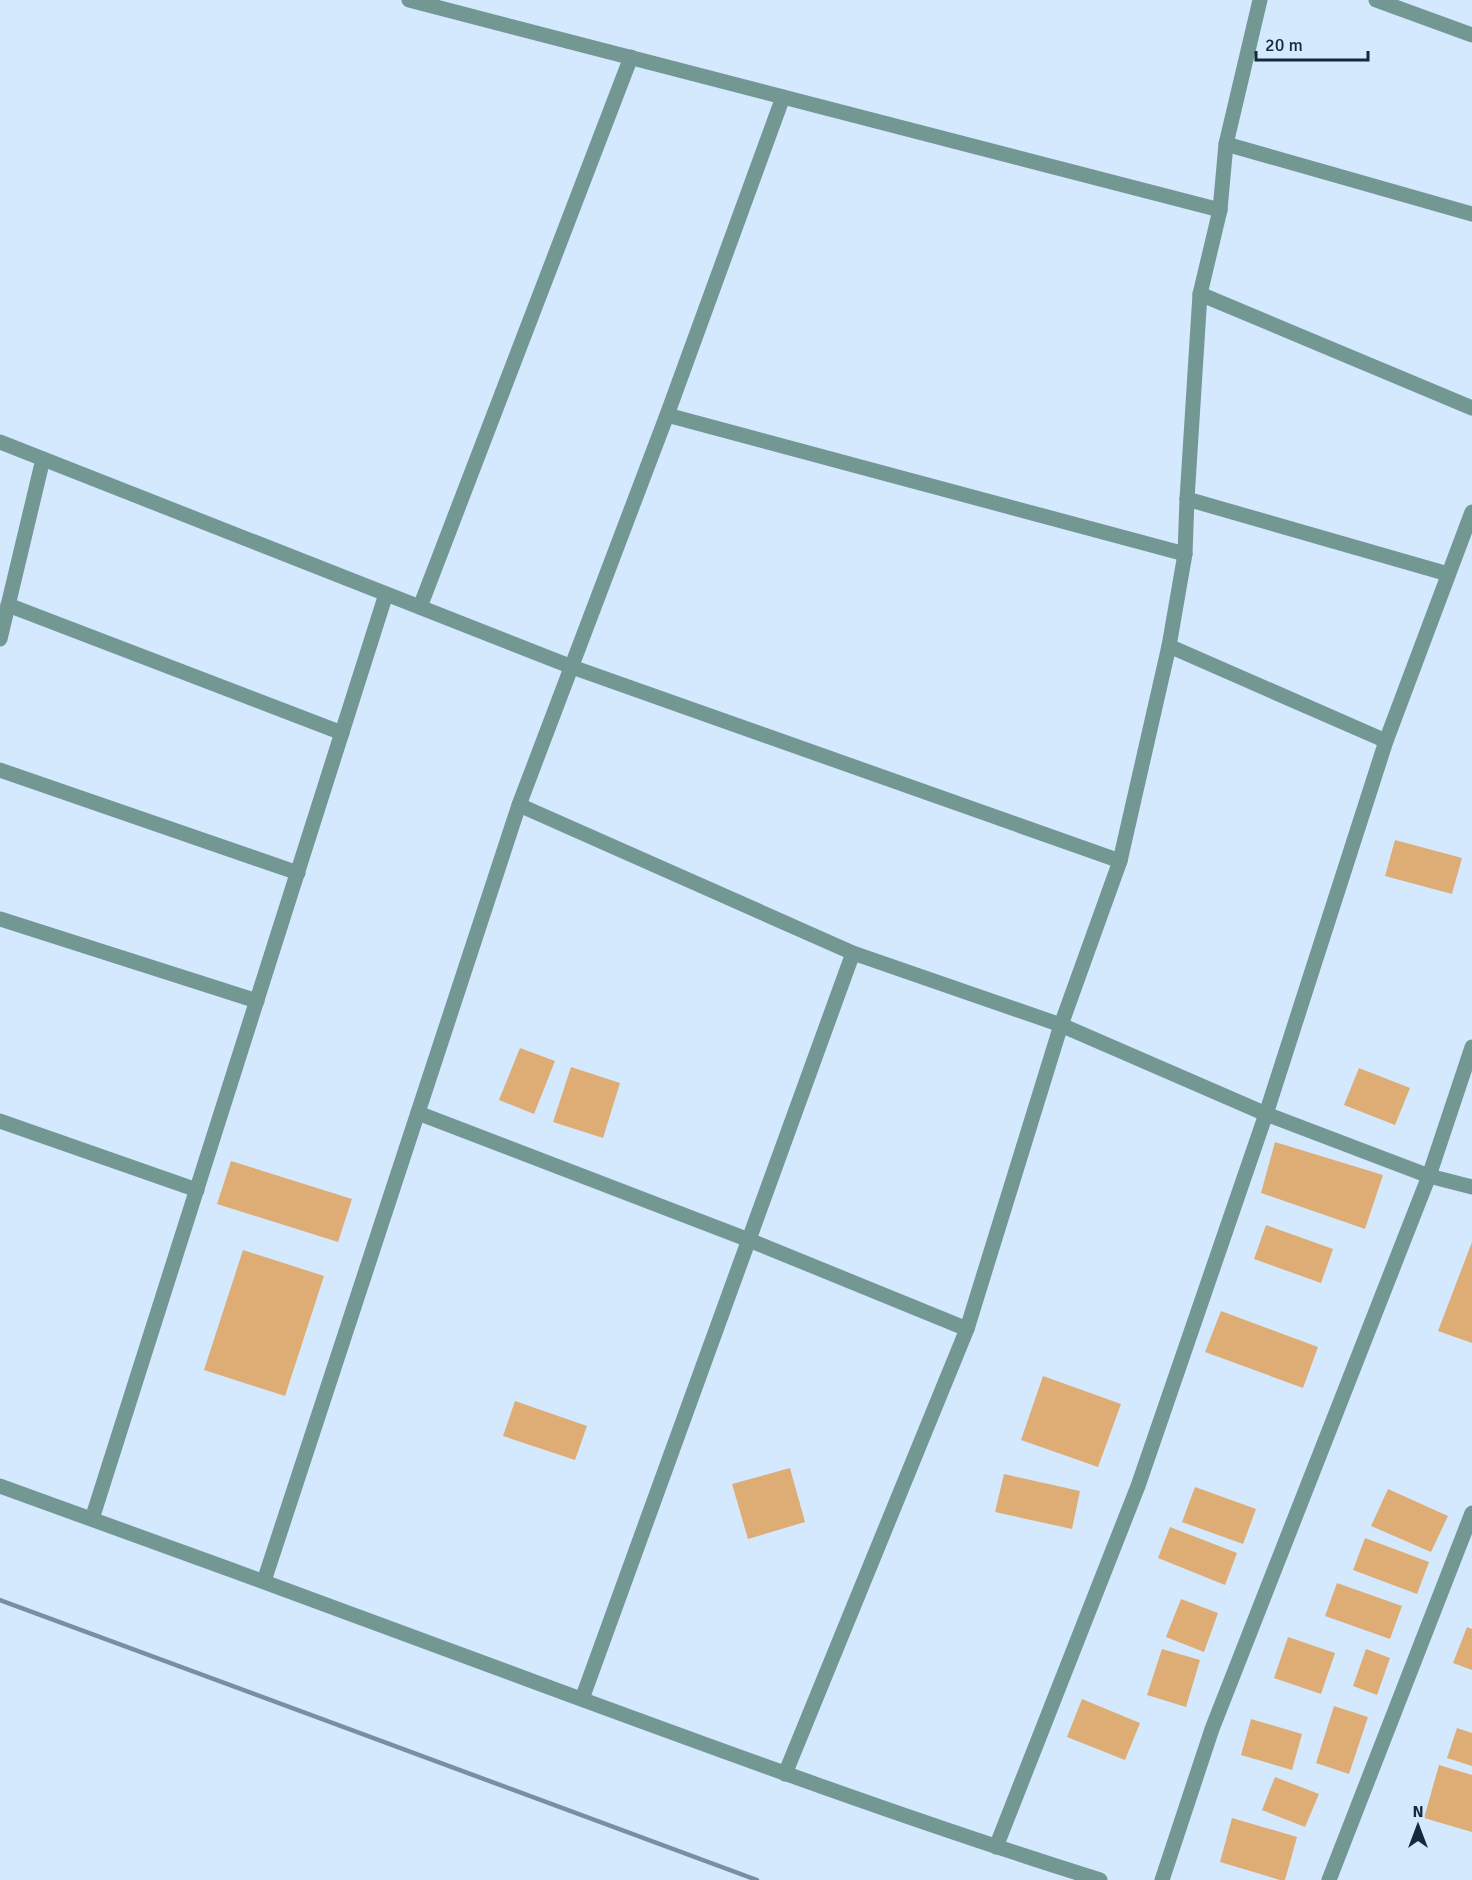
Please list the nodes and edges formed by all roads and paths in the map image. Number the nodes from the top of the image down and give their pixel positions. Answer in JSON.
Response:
{"nodes":[{"id":1,"x":409,"y":0,"type":"edge"},
{"id":2,"x":1260,"y":0,"type":"edge"},
{"id":3,"x":1376,"y":0,"type":"edge"},
{"id":4,"x":1472,"y":34,"type":"edge"},
{"id":5,"x":631,"y":57,"type":"junction"},
{"id":6,"x":783,"y":97,"type":"junction"},
{"id":7,"x":1226,"y":144,"type":"junction"},
{"id":8,"x":1220,"y":210,"type":"junction"},
{"id":9,"x":1472,"y":214,"type":"edge"},
{"id":10,"x":1200,"y":294,"type":"junction"},
{"id":11,"x":1472,"y":408,"type":"edge"},
{"id":12,"x":667,"y":415,"type":"junction"},
{"id":13,"x":0,"y":441,"type":"edge"},
{"id":14,"x":43,"y":459,"type":"junction"},
{"id":15,"x":1187,"y":499,"type":"junction"},
{"id":16,"x":1472,"y":512,"type":"edge"},
{"id":17,"x":1185,"y":554,"type":"junction"},
{"id":18,"x":1448,"y":574,"type":"junction"},
{"id":19,"x":387,"y":594,"type":"junction"},
{"id":20,"x":8,"y":605,"type":"junction"},
{"id":21,"x":420,"y":607,"type":"junction"},
{"id":22,"x":0,"y":639,"type":"edge"},
{"id":23,"x":1169,"y":646,"type":"junction"},
{"id":24,"x":572,"y":667,"type":"junction"},
{"id":25,"x":342,"y":733,"type":"junction"},
{"id":26,"x":1386,"y":741,"type":"junction"},
{"id":27,"x":0,"y":770,"type":"edge"},
{"id":28,"x":519,"y":806,"type":"junction"},
{"id":29,"x":1120,"y":861,"type":"junction"},
{"id":30,"x":298,"y":873,"type":"junction"},
{"id":31,"x":0,"y":919,"type":"edge"},
{"id":32,"x":853,"y":953,"type":"junction"},
{"id":33,"x":257,"y":1001,"type":"junction"},
{"id":34,"x":1062,"y":1025,"type":"junction"},
{"id":35,"x":1472,"y":1047,"type":"edge"},
{"id":36,"x":418,"y":1113,"type":"junction"},
{"id":37,"x":1266,"y":1114,"type":"junction"},
{"id":38,"x":0,"y":1121,"type":"edge"},
{"id":39,"x":1429,"y":1176,"type":"junction"},
{"id":40,"x":1472,"y":1188,"type":"edge"},
{"id":41,"x":197,"y":1190,"type":"junction"},
{"id":42,"x":749,"y":1240,"type":"junction"},
{"id":43,"x":967,"y":1329,"type":"junction"},
{"id":44,"x":0,"y":1486,"type":"edge"},
{"id":45,"x":1472,"y":1513,"type":"edge"},
{"id":46,"x":92,"y":1519,"type":"junction"},
{"id":47,"x":264,"y":1581,"type":"junction"},
{"id":48,"x":582,"y":1699,"type":"junction"},
{"id":49,"x":785,"y":1774,"type":"junction"},
{"id":50,"x":996,"y":1847,"type":"junction"},
{"id":51,"x":1100,"y":1880,"type":"edge"},
{"id":52,"x":1162,"y":1880,"type":"edge"},
{"id":53,"x":1329,"y":1880,"type":"edge"}],
"edges":[{"from":1,"to":5,"type":"street"},
{"from":2,"to":7,"type":"street"},
{"from":3,"to":4,"type":"street"},
{"from":5,"to":6,"type":"street"},
{"from":5,"to":21,"type":"street"},
{"from":6,"to":8,"type":"street"},
{"from":6,"to":12,"type":"street"},
{"from":7,"to":8,"type":"street"},
{"from":7,"to":9,"type":"street"},
{"from":8,"to":10,"type":"street"},
{"from":10,"to":11,"type":"street"},
{"from":10,"to":15,"type":"street"},
{"from":12,"to":17,"type":"street"},
{"from":12,"to":24,"type":"street"},
{"from":13,"to":14,"type":"street"},
{"from":14,"to":19,"type":"street"},
{"from":14,"to":20,"type":"street"},
{"from":15,"to":17,"type":"street"},
{"from":15,"to":18,"type":"street"},
{"from":16,"to":18,"type":"street"},
{"from":17,"to":23,"type":"street"},
{"from":18,"to":26,"type":"street"},
{"from":19,"to":21,"type":"street"},
{"from":19,"to":25,"type":"street"},
{"from":20,"to":22,"type":"street"},
{"from":20,"to":25,"type":"street"},
{"from":21,"to":24,"type":"street"},
{"from":23,"to":26,"type":"street"},
{"from":23,"to":29,"type":"street"},
{"from":24,"to":28,"type":"street"},
{"from":24,"to":29,"type":"street"},
{"from":25,"to":30,"type":"street"},
{"from":26,"to":37,"type":"street"},
{"from":27,"to":30,"type":"street"},
{"from":28,"to":32,"type":"street"},
{"from":28,"to":36,"type":"street"},
{"from":29,"to":34,"type":"street"},
{"from":30,"to":33,"type":"street"},
{"from":31,"to":33,"type":"street"},
{"from":32,"to":34,"type":"street"},
{"from":32,"to":42,"type":"street"},
{"from":33,"to":41,"type":"street"},
{"from":34,"to":37,"type":"street"},
{"from":34,"to":43,"type":"street"},
{"from":35,"to":39,"type":"street"},
{"from":36,"to":42,"type":"street"},
{"from":36,"to":47,"type":"street"},
{"from":37,"to":39,"type":"street"},
{"from":37,"to":50,"type":"street"},
{"from":38,"to":41,"type":"street"},
{"from":39,"to":40,"type":"street"},
{"from":39,"to":52,"type":"street"},
{"from":41,"to":46,"type":"street"},
{"from":42,"to":43,"type":"street"},
{"from":42,"to":48,"type":"street"},
{"from":43,"to":49,"type":"street"},
{"from":44,"to":46,"type":"street"},
{"from":45,"to":53,"type":"street"},
{"from":46,"to":47,"type":"street"},
{"from":47,"to":48,"type":"street"},
{"from":48,"to":49,"type":"street"},
{"from":49,"to":50,"type":"street"},
{"from":50,"to":51,"type":"street"}]}
